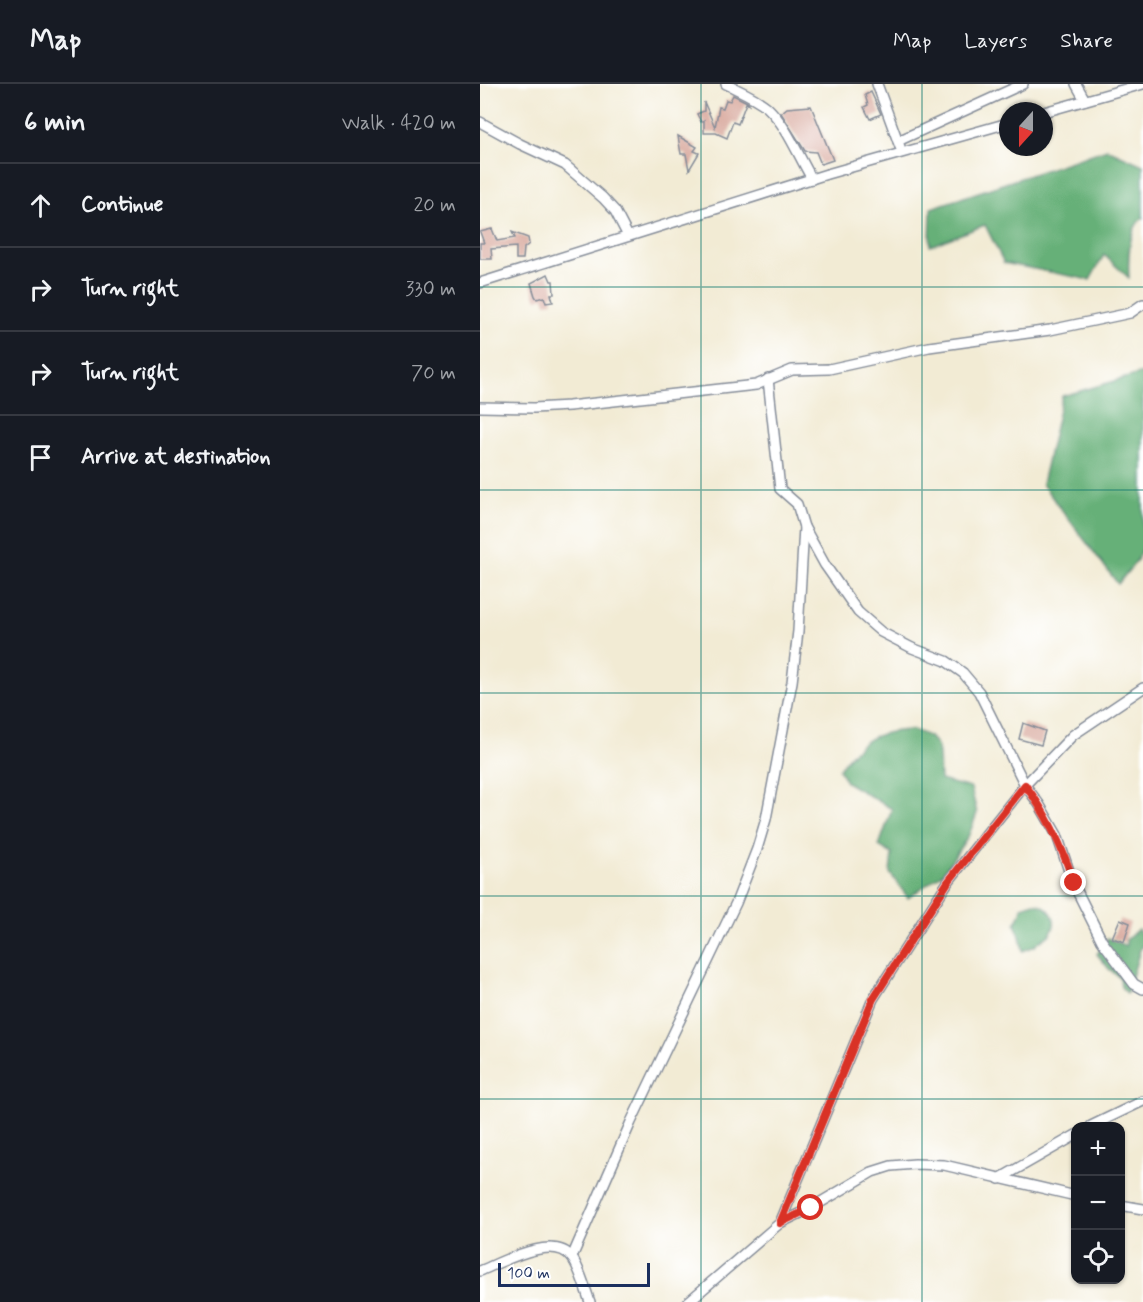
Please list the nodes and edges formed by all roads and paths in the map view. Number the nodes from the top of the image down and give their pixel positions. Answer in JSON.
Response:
{"nodes":[{"id":1,"x":726,"y":84,"type":"edge"},
{"id":2,"x":878,"y":84,"type":"edge"},
{"id":3,"x":1023,"y":84,"type":"edge"},
{"id":4,"x":1076,"y":84,"type":"edge"},
{"id":5,"x":1143,"y":84,"type":"edge"},
{"id":6,"x":1085,"y":100,"type":"junction"},
{"id":7,"x":1053,"y":109,"type":"edge"},
{"id":8,"x":480,"y":122,"type":"edge"},
{"id":9,"x":999,"y":125,"type":"edge"},
{"id":10,"x":898,"y":141,"type":"junction"},
{"id":11,"x":902,"y":152,"type":"junction"},
{"id":12,"x":812,"y":179,"type":"junction"},
{"id":13,"x":628,"y":236,"type":"junction"},
{"id":14,"x":480,"y":283,"type":"edge"},
{"id":15,"x":1143,"y":304,"type":"edge"},
{"id":16,"x":768,"y":379,"type":"junction"},
{"id":17,"x":480,"y":408,"type":"edge"},
{"id":18,"x":804,"y":527,"type":"junction"},
{"id":19,"x":1143,"y":688,"type":"edge"},
{"id":20,"x":1025,"y":785,"type":"junction"},
{"id":21,"x":1143,"y":989,"type":"edge"},
{"id":22,"x":1143,"y":1101,"type":"edge"},
{"id":23,"x":1099,"y":1122,"type":"edge"},
{"id":24,"x":1071,"y":1138,"type":"edge"},
{"id":25,"x":999,"y":1179,"type":"junction"},
{"id":26,"x":1071,"y":1195,"type":"edge"},
{"id":27,"x":1125,"y":1206,"type":"edge"},
{"id":28,"x":1143,"y":1209,"type":"edge"},
{"id":29,"x":780,"y":1223,"type":"junction"},
{"id":30,"x":572,"y":1257,"type":"junction"},
{"id":31,"x":480,"y":1271,"type":"edge"},
{"id":32,"x":590,"y":1302,"type":"edge"},
{"id":33,"x":688,"y":1302,"type":"edge"}],
"edges":[{"from":1,"to":12,"type":"street"},
{"from":2,"to":10,"type":"street"},
{"from":3,"to":10,"type":"street"},
{"from":4,"to":6,"type":"street"},
{"from":5,"to":6,"type":"street"},
{"from":6,"to":7,"type":"street"},
{"from":8,"to":13,"type":"street"},
{"from":9,"to":11,"type":"street"},
{"from":10,"to":11,"type":"street"},
{"from":11,"to":12,"type":"street"},
{"from":12,"to":13,"type":"street"},
{"from":13,"to":14,"type":"street"},
{"from":15,"to":16,"type":"street"},
{"from":16,"to":17,"type":"street"},
{"from":16,"to":18,"type":"street"},
{"from":18,"to":20,"type":"street"},
{"from":18,"to":30,"type":"street"},
{"from":19,"to":20,"type":"street"},
{"from":20,"to":21,"type":"street"},
{"from":20,"to":29,"type":"street"},
{"from":22,"to":23,"type":"street"},
{"from":24,"to":25,"type":"street"},
{"from":25,"to":26,"type":"street"},
{"from":25,"to":29,"type":"street"},
{"from":27,"to":28,"type":"street"},
{"from":29,"to":33,"type":"street"},
{"from":30,"to":31,"type":"street"},
{"from":30,"to":32,"type":"street"}]}
